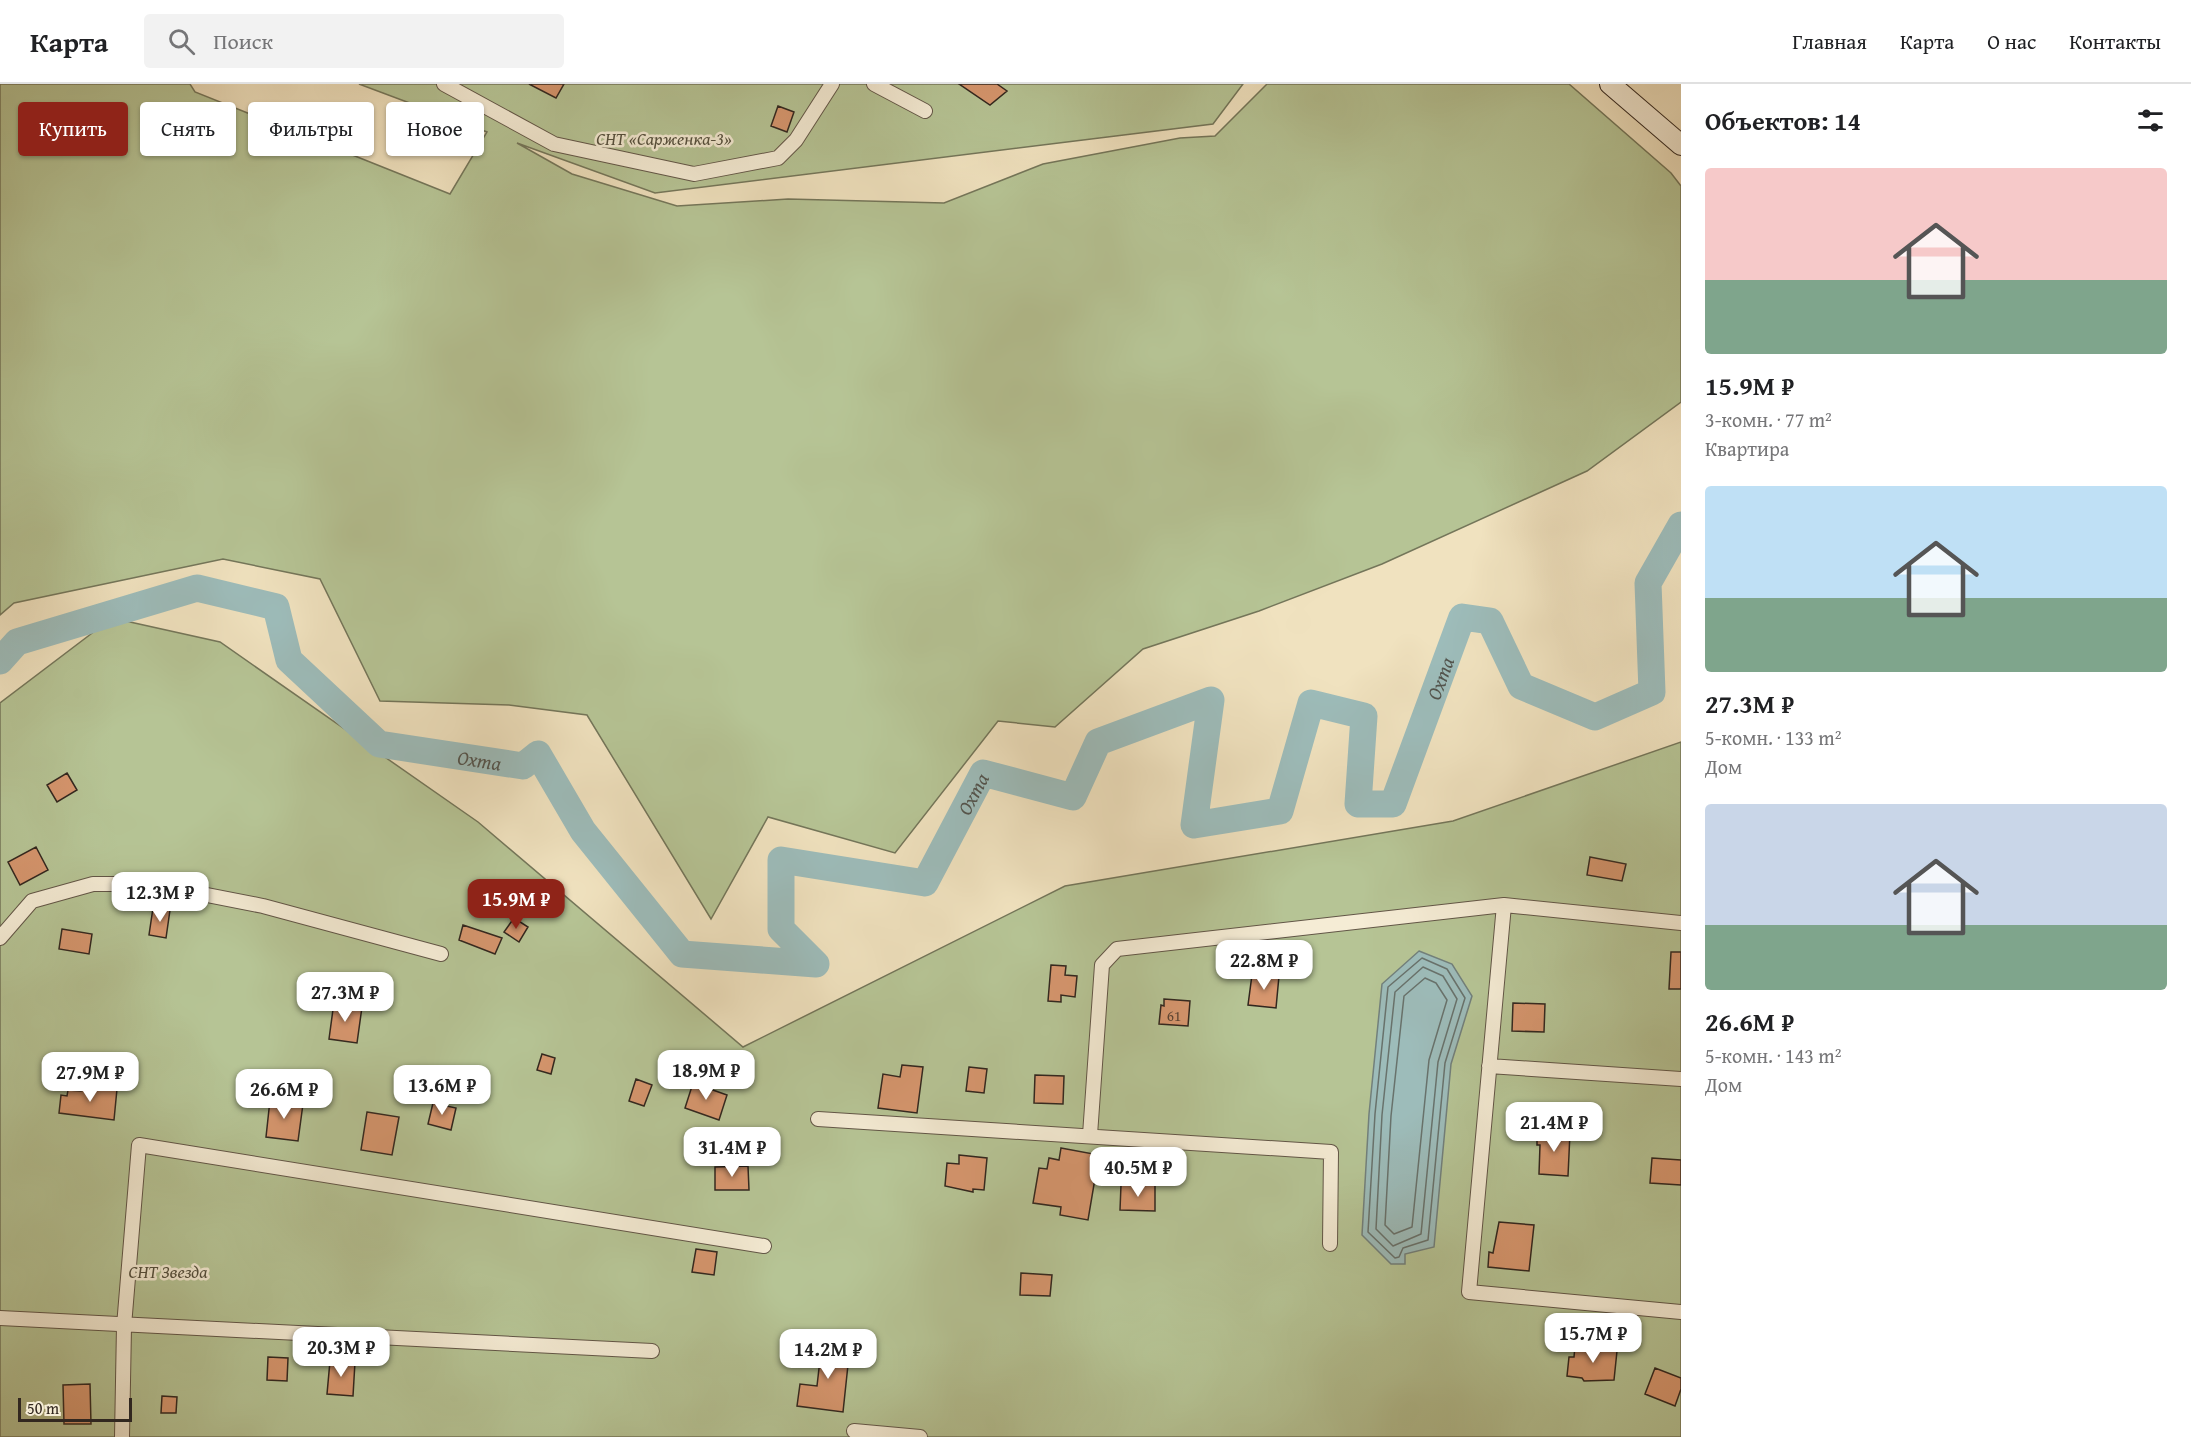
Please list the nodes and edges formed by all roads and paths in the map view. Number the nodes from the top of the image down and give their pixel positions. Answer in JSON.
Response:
{"nodes":[{"id":1,"x":444,"y":84,"type":"edge"},
{"id":2,"x":832,"y":84,"type":"edge"},
{"id":3,"x":874,"y":84,"type":"edge"},
{"id":4,"x":1610,"y":84,"type":"edge"},
{"id":5,"x":925,"y":111,"type":"dead end"},
{"id":6,"x":1681,"y":145,"type":"edge"},
{"id":7,"x":1504,"y":905,"type":"junction"},
{"id":8,"x":1681,"y":923,"type":"edge"},
{"id":9,"x":0,"y":938,"type":"edge"},
{"id":10,"x":441,"y":954,"type":"dead end"},
{"id":11,"x":1489,"y":1066,"type":"junction"},
{"id":12,"x":1681,"y":1079,"type":"edge"},
{"id":13,"x":818,"y":1119,"type":"dead end"},
{"id":14,"x":1090,"y":1135,"type":"junction"},
{"id":15,"x":1330,"y":1244,"type":"dead end"},
{"id":16,"x":764,"y":1246,"type":"dead end"},
{"id":17,"x":1681,"y":1312,"type":"edge"},
{"id":18,"x":0,"y":1318,"type":"edge"},
{"id":19,"x":124,"y":1326,"type":"junction"},
{"id":20,"x":652,"y":1351,"type":"dead end"},
{"id":21,"x":854,"y":1431,"type":"dead end"},
{"id":22,"x":122,"y":1437,"type":"edge"},
{"id":23,"x":920,"y":1437,"type":"edge"}],
"edges":[{"from":1,"to":2,"type":"street"},
{"from":3,"to":5,"type":"street"},
{"from":4,"to":6,"type":"main road"},
{"from":7,"to":8,"type":"street"},
{"from":7,"to":11,"type":"street"},
{"from":7,"to":14,"type":"street"},
{"from":9,"to":10,"type":"street"},
{"from":11,"to":12,"type":"street"},
{"from":11,"to":17,"type":"street"},
{"from":13,"to":14,"type":"street"},
{"from":14,"to":15,"type":"street"},
{"from":16,"to":19,"type":"street"},
{"from":18,"to":19,"type":"street"},
{"from":19,"to":20,"type":"street"},
{"from":19,"to":22,"type":"street"},
{"from":21,"to":23,"type":"street"}]}
